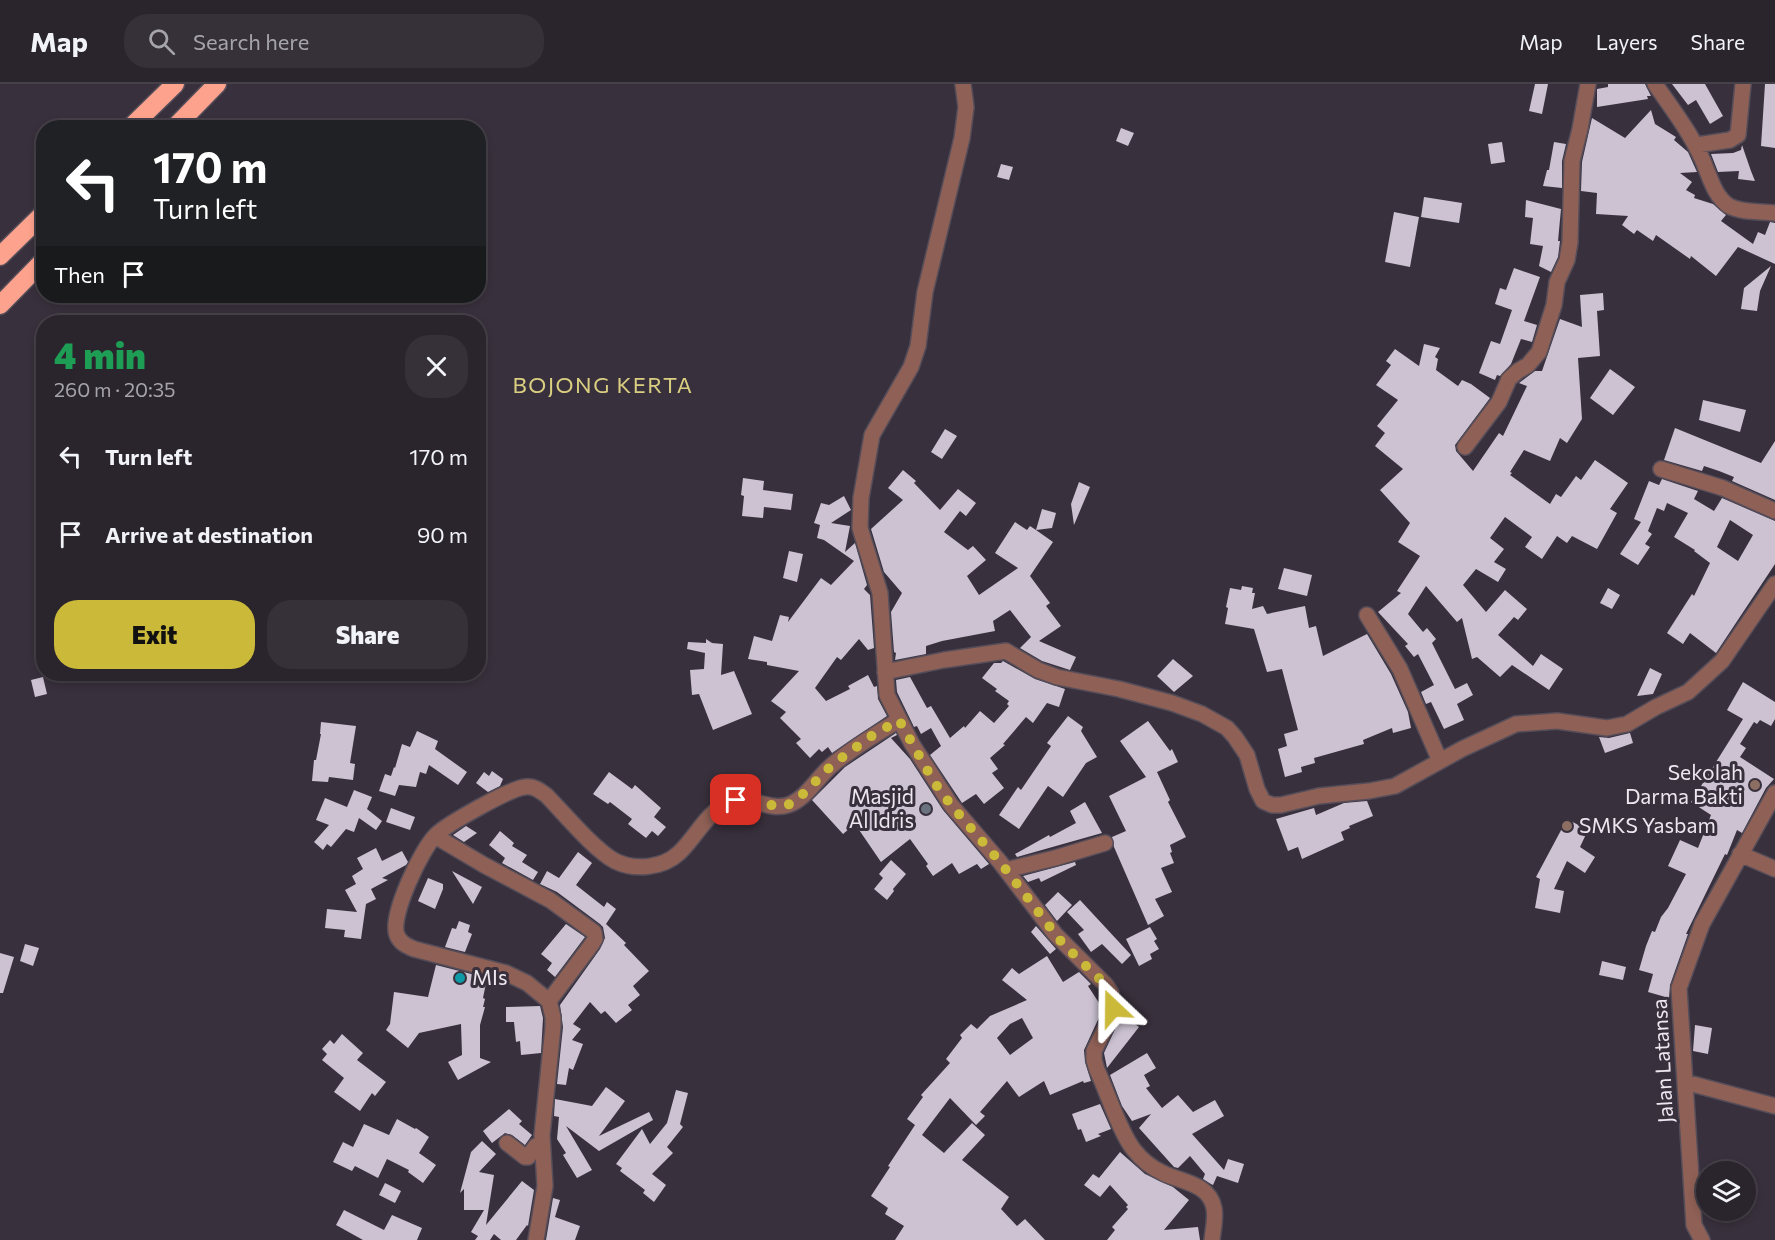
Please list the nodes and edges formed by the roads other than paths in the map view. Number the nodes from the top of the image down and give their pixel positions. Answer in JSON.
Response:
{"nodes":[{"id":1,"x":175,"y":84,"type":"edge"},
{"id":2,"x":217,"y":84,"type":"edge"},
{"id":3,"x":963,"y":84,"type":"edge"},
{"id":4,"x":1588,"y":84,"type":"edge"},
{"id":5,"x":1655,"y":84,"type":"edge"},
{"id":6,"x":1743,"y":84,"type":"edge"},
{"id":7,"x":138,"y":120,"type":"edge"},
{"id":8,"x":182,"y":120,"type":"edge"},
{"id":9,"x":1697,"y":145,"type":"junction"},
{"id":10,"x":1775,"y":213,"type":"edge"},
{"id":11,"x":36,"y":221,"type":"edge"},
{"id":12,"x":0,"y":256,"type":"edge"},
{"id":13,"x":36,"y":268,"type":"edge"},
{"id":14,"x":0,"y":305,"type":"edge"},
{"id":15,"x":1465,"y":447,"type":"dead end"},
{"id":16,"x":1661,"y":469,"type":"dead end"},
{"id":17,"x":1775,"y":511,"type":"edge"},
{"id":18,"x":1775,"y":584,"type":"edge"},
{"id":19,"x":1367,"y":615,"type":"dead end"},
{"id":20,"x":885,"y":672,"type":"junction"},
{"id":21,"x":899,"y":720,"type":"junction"},
{"id":22,"x":1440,"y":761,"type":"junction"},
{"id":23,"x":1775,"y":793,"type":"edge"},
{"id":24,"x":435,"y":836,"type":"junction"},
{"id":25,"x":1105,"y":843,"type":"dead end"},
{"id":26,"x":1740,"y":854,"type":"junction"},
{"id":27,"x":1775,"y":869,"type":"edge"},
{"id":28,"x":1006,"y":870,"type":"junction"},
{"id":29,"x":549,"y":1001,"type":"junction"},
{"id":30,"x":1685,"y":1083,"type":"junction"},
{"id":31,"x":1775,"y":1106,"type":"edge"},
{"id":32,"x":507,"y":1143,"type":"dead end"},
{"id":33,"x":542,"y":1146,"type":"junction"},
{"id":34,"x":536,"y":1240,"type":"edge"},
{"id":35,"x":1212,"y":1240,"type":"edge"},
{"id":36,"x":1702,"y":1240,"type":"edge"}],
"edges":[{"from":1,"to":7,"type":"highway"},
{"from":2,"to":8,"type":"highway"},
{"from":3,"to":20,"type":"street"},
{"from":4,"to":15,"type":"street"},
{"from":5,"to":9,"type":"street"},
{"from":6,"to":9,"type":"street"},
{"from":9,"to":10,"type":"street"},
{"from":11,"to":12,"type":"highway"},
{"from":13,"to":14,"type":"highway"},
{"from":16,"to":17,"type":"street"},
{"from":18,"to":22,"type":"street"},
{"from":19,"to":22,"type":"street"},
{"from":20,"to":21,"type":"street"},
{"from":20,"to":22,"type":"street"},
{"from":21,"to":24,"type":"street"},
{"from":21,"to":28,"type":"street"},
{"from":23,"to":26,"type":"street","name":"Jalan Latansa"},
{"from":24,"to":29,"type":"street"},
{"from":24,"to":29,"type":"street"},
{"from":25,"to":28,"type":"street"},
{"from":26,"to":27,"type":"street"},
{"from":26,"to":30,"type":"street","name":"Jalan Latansa"},
{"from":28,"to":35,"type":"street"},
{"from":29,"to":33,"type":"street"},
{"from":30,"to":31,"type":"street"},
{"from":30,"to":36,"type":"street","name":"Jalan Latansa"},
{"from":32,"to":33,"type":"street"},
{"from":33,"to":34,"type":"street"}]}
